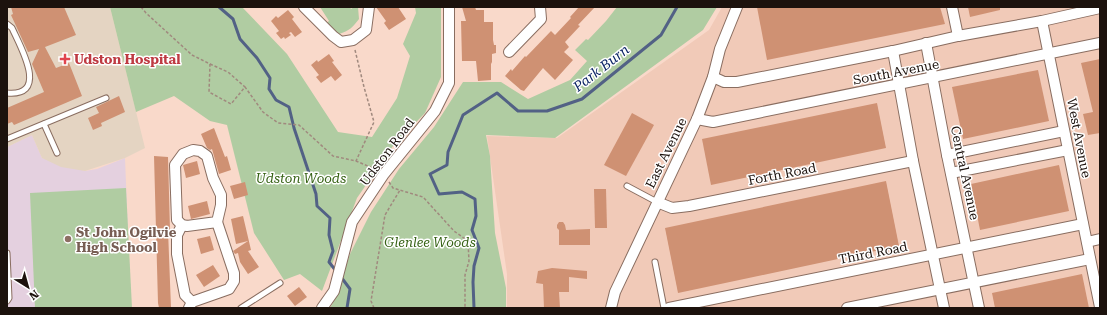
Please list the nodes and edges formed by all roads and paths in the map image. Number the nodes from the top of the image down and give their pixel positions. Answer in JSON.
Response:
{"nodes":[{"id":1,"x":141,"y":7,"type":"edge"},
{"id":2,"x":304,"y":7,"type":"edge"},
{"id":3,"x":369,"y":7,"type":"edge"},
{"id":4,"x":448,"y":7,"type":"edge"},
{"id":5,"x":540,"y":7,"type":"edge"},
{"id":6,"x":737,"y":7,"type":"edge"},
{"id":7,"x":952,"y":7,"type":"edge"},
{"id":8,"x":1100,"y":8,"type":"edge"},
{"id":9,"x":1042,"y":21,"type":"junction"},
{"id":10,"x":7,"y":24,"type":"edge"},
{"id":11,"x":958,"y":36,"type":"junction"},
{"id":12,"x":354,"y":40,"type":"junction"},
{"id":13,"x":926,"y":43,"type":"junction"},
{"id":14,"x":1100,"y":43,"type":"edge"},
{"id":15,"x":893,"y":51,"type":"junction"},
{"id":16,"x":509,"y":52,"type":"dead end"},
{"id":17,"x":1049,"y":53,"type":"junction"},
{"id":18,"x":210,"y":64,"type":"junction"},
{"id":19,"x":713,"y":77,"type":"junction"},
{"id":20,"x":933,"y":78,"type":"junction"},
{"id":21,"x":899,"y":84,"type":"junction"},
{"id":22,"x":245,"y":87,"type":"junction"},
{"id":23,"x":7,"y":93,"type":"edge"},
{"id":24,"x":106,"y":98,"type":"dead end"},
{"id":25,"x":697,"y":119,"type":"junction"},
{"id":26,"x":44,"y":124,"type":"junction"},
{"id":27,"x":1064,"y":131,"type":"junction"},
{"id":28,"x":7,"y":139,"type":"edge"},
{"id":29,"x":1068,"y":150,"type":"junction"},
{"id":30,"x":57,"y":153,"type":"dead end"},
{"id":31,"x":947,"y":155,"type":"junction"},
{"id":32,"x":913,"y":161,"type":"junction"},
{"id":33,"x":356,"y":162,"type":"junction"},
{"id":34,"x":951,"y":173,"type":"junction"},
{"id":35,"x":384,"y":174,"type":"junction"},
{"id":36,"x":627,"y":186,"type":"dead end"},
{"id":37,"x":400,"y":190,"type":"junction"},
{"id":38,"x":657,"y":202,"type":"junction"},
{"id":39,"x":217,"y":222,"type":"junction"},
{"id":40,"x":1083,"y":224,"type":"junction"},
{"id":41,"x":182,"y":225,"type":"junction"},
{"id":42,"x":1100,"y":239,"type":"edge"},
{"id":43,"x":1087,"y":242,"type":"junction"},
{"id":44,"x":967,"y":248,"type":"junction"},
{"id":45,"x":7,"y":253,"type":"edge"},
{"id":46,"x":932,"y":255,"type":"junction"},
{"id":47,"x":1090,"y":259,"type":"junction"},
{"id":48,"x":655,"y":262,"type":"dead end"},
{"id":49,"x":280,"y":282,"type":"dead end"},
{"id":50,"x":974,"y":282,"type":"junction"},
{"id":51,"x":940,"y":289,"type":"junction"},
{"id":52,"x":7,"y":301,"type":"edge"},
{"id":53,"x":190,"y":305,"type":"edge"},
{"id":54,"x":1100,"y":307,"type":"edge"},
{"id":55,"x":241,"y":308,"type":"edge"},
{"id":56,"x":322,"y":308,"type":"edge"},
{"id":57,"x":374,"y":308,"type":"edge"},
{"id":58,"x":465,"y":308,"type":"edge"},
{"id":59,"x":611,"y":308,"type":"edge"},
{"id":60,"x":664,"y":308,"type":"edge"},
{"id":61,"x":669,"y":308,"type":"edge"},
{"id":62,"x":847,"y":308,"type":"edge"},
{"id":63,"x":944,"y":308,"type":"edge"},
{"id":64,"x":979,"y":308,"type":"edge"}],
"edges":[{"from":1,"to":18,"type":"path"},
{"from":2,"to":12,"type":"street"},
{"from":3,"to":12,"type":"street"},
{"from":4,"to":35,"type":"street","name":"Udston Road"},
{"from":5,"to":16,"type":"street"},
{"from":6,"to":19,"type":"street","name":"East Avenue"},
{"from":7,"to":11,"type":"street"},
{"from":8,"to":9,"type":"street","name":"South Avenue"},
{"from":9,"to":11,"type":"street","name":"South Avenue"},
{"from":9,"to":17,"type":"street","name":"West Avenue"},
{"from":10,"to":23,"type":"lane"},
{"from":11,"to":13,"type":"street","name":"South Avenue"},
{"from":12,"to":33,"type":"path"},
{"from":13,"to":15,"type":"street","name":"South Avenue"},
{"from":13,"to":20,"type":"street","name":"Central Avenue"},
{"from":14,"to":17,"type":"street","name":"South Avenue"},
{"from":15,"to":19,"type":"street","name":"South Avenue"},
{"from":15,"to":21,"type":"street"},
{"from":17,"to":20,"type":"street","name":"South Avenue"},
{"from":17,"to":27,"type":"street","name":"West Avenue"},
{"from":18,"to":22,"type":"path"},
{"from":18,"to":22,"type":"path"},
{"from":19,"to":25,"type":"street","name":"East Avenue"},
{"from":20,"to":21,"type":"street","name":"South Avenue"},
{"from":20,"to":31,"type":"street","name":"Central Avenue"},
{"from":21,"to":25,"type":"street","name":"South Avenue"},
{"from":21,"to":32,"type":"street"},
{"from":22,"to":33,"type":"path"},
{"from":24,"to":26,"type":"lane"},
{"from":25,"to":38,"type":"street","name":"East Avenue"},
{"from":26,"to":28,"type":"lane"},
{"from":26,"to":30,"type":"lane"},
{"from":27,"to":29,"type":"street","name":"West Avenue"},
{"from":27,"to":31,"type":"street"},
{"from":29,"to":34,"type":"street"},
{"from":29,"to":40,"type":"street","name":"West Avenue"},
{"from":31,"to":34,"type":"street","name":"Central Avenue"},
{"from":32,"to":38,"type":"street","name":"Forth Road"},
{"from":32,"to":46,"type":"street"},
{"from":33,"to":35,"type":"path"},
{"from":34,"to":44,"type":"street","name":"Central Avenue"},
{"from":35,"to":37,"type":"path"},
{"from":35,"to":56,"type":"street","name":"Udston Road"},
{"from":36,"to":38,"type":"lane"},
{"from":37,"to":57,"type":"path"},
{"from":37,"to":58,"type":"path"},
{"from":38,"to":59,"type":"street","name":"East Avenue"},
{"from":39,"to":41,"type":"street"},
{"from":39,"to":41,"type":"street"},
{"from":39,"to":53,"type":"street"},
{"from":40,"to":43,"type":"street","name":"West Avenue"},
{"from":40,"to":44,"type":"street","name":"Third Road"},
{"from":41,"to":53,"type":"street"},
{"from":42,"to":43,"type":"street"},
{"from":43,"to":47,"type":"street","name":"West Avenue"},
{"from":44,"to":46,"type":"street","name":"Third Road"},
{"from":44,"to":50,"type":"street","name":"Central Avenue"},
{"from":45,"to":52,"type":"lane"},
{"from":46,"to":51,"type":"street"},
{"from":46,"to":61,"type":"street","name":"Third Road"},
{"from":47,"to":50,"type":"street"},
{"from":47,"to":54,"type":"street","name":"West Avenue"},
{"from":48,"to":60,"type":"lane"},
{"from":49,"to":55,"type":"lane"},
{"from":50,"to":51,"type":"street"},
{"from":50,"to":64,"type":"street","name":"Central Avenue"},
{"from":51,"to":62,"type":"street"},
{"from":51,"to":63,"type":"street"}]}
